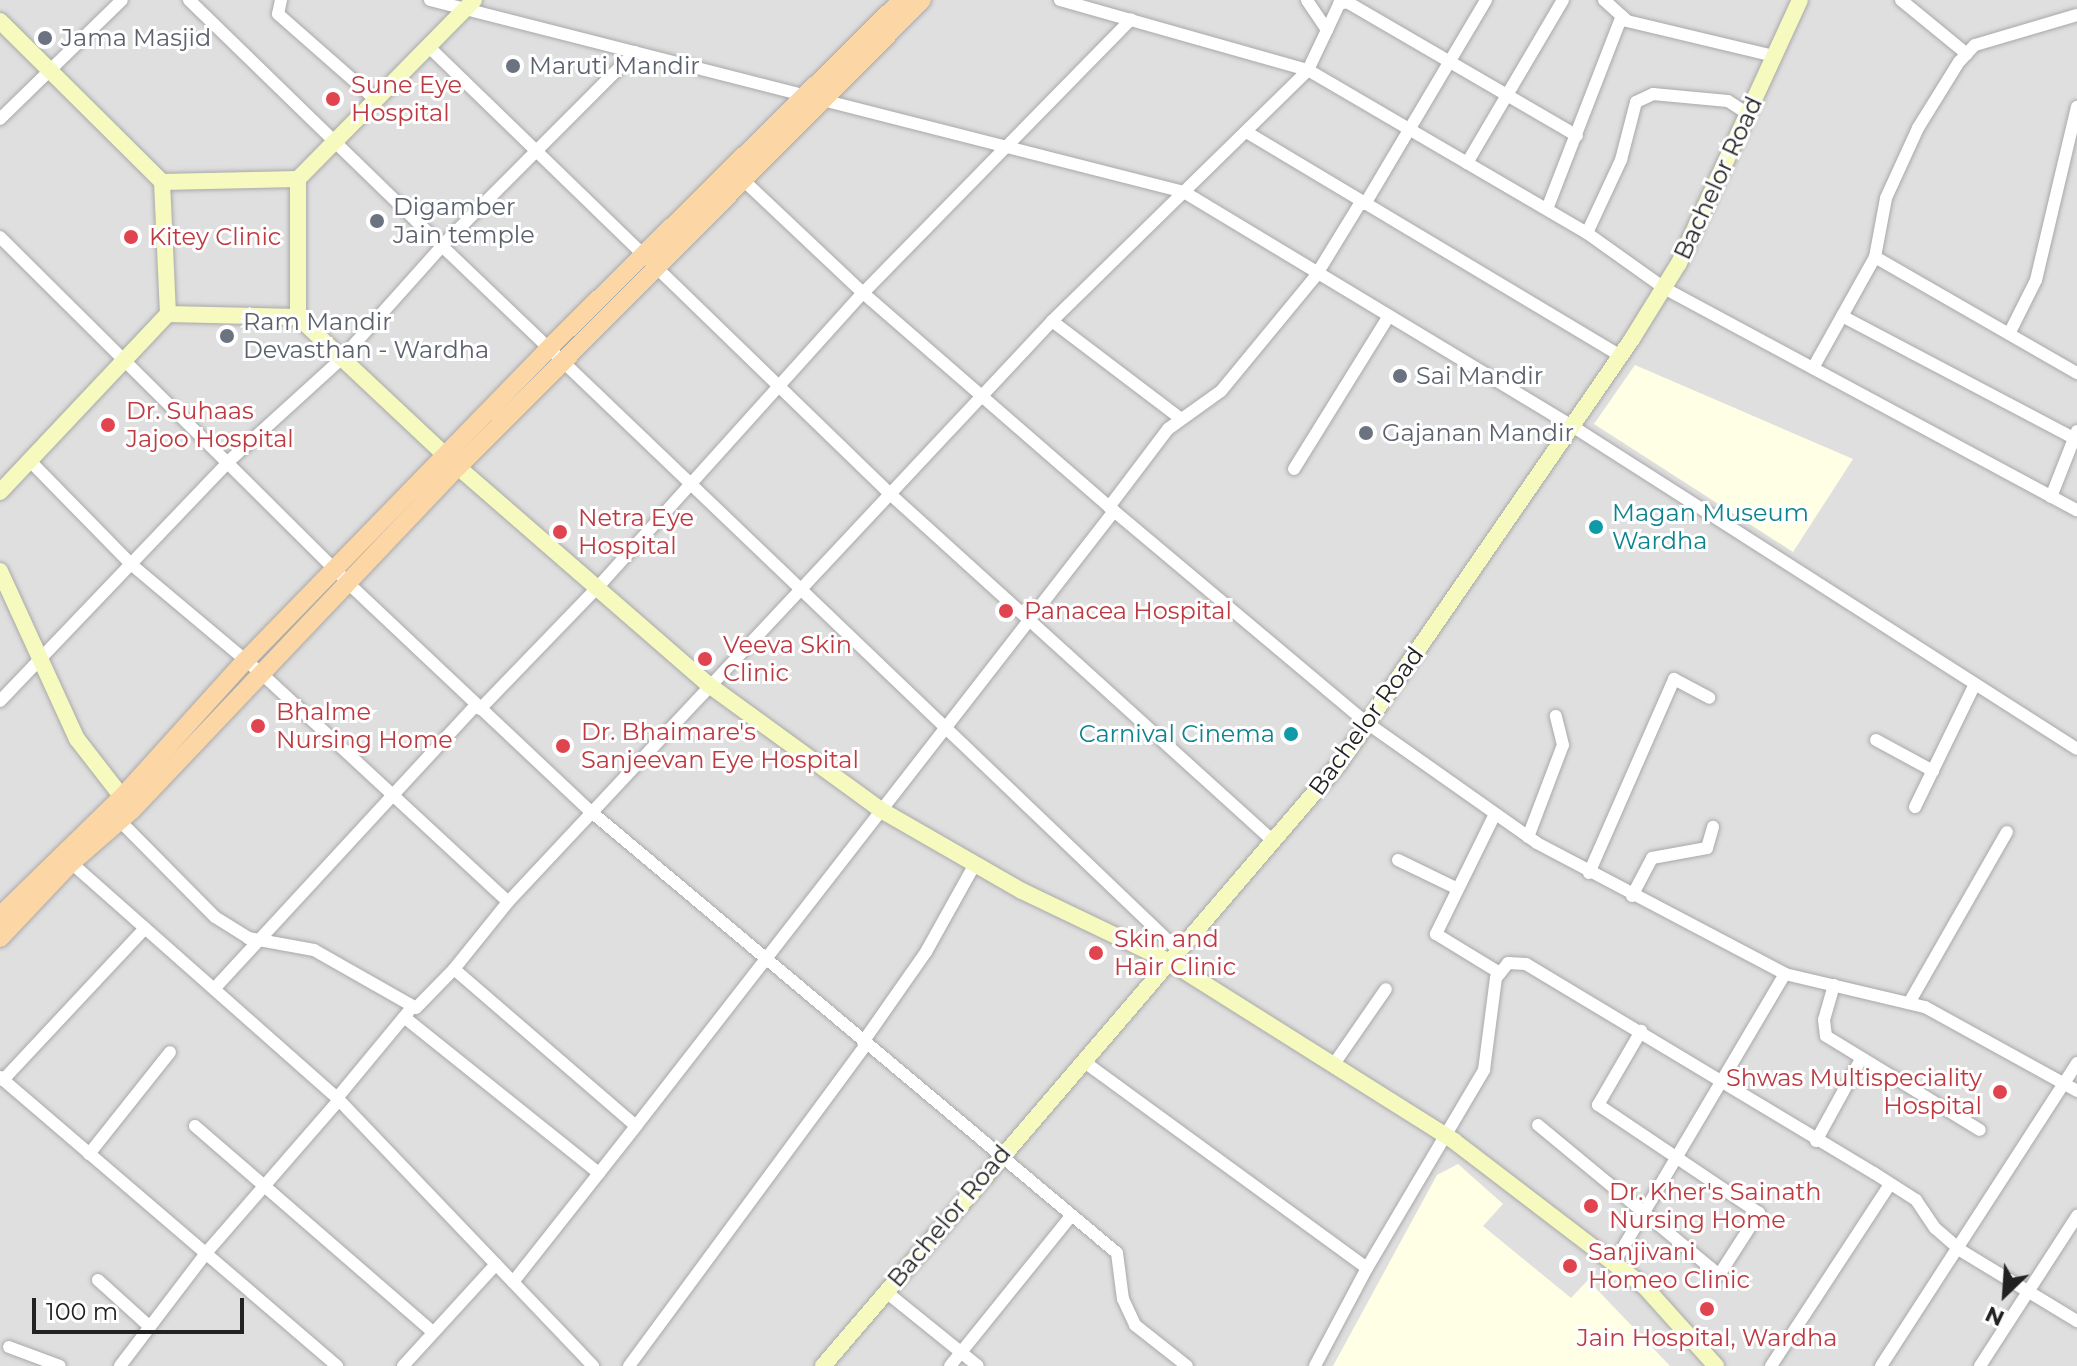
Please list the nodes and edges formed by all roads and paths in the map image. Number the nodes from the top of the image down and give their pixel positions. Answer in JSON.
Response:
{"nodes":[{"id":1,"x":122,"y":0,"type":"edge"},
{"id":2,"x":189,"y":0,"type":"edge"},
{"id":3,"x":281,"y":0,"type":"edge"},
{"id":4,"x":430,"y":0,"type":"edge"},
{"id":5,"x":902,"y":0,"type":"edge"},
{"id":6,"x":922,"y":0,"type":"edge"},
{"id":7,"x":1060,"y":0,"type":"edge"},
{"id":8,"x":1307,"y":0,"type":"edge"},
{"id":9,"x":1486,"y":0,"type":"edge"},
{"id":10,"x":1563,"y":0,"type":"edge"},
{"id":11,"x":1604,"y":0,"type":"edge"},
{"id":12,"x":1800,"y":0,"type":"edge"},
{"id":13,"x":1901,"y":0,"type":"edge"},
{"id":14,"x":470,"y":5,"type":"edge"},
{"id":15,"x":2077,"y":15,"type":"edge"},
{"id":16,"x":1622,"y":16,"type":"junction"},
{"id":17,"x":1131,"y":19,"type":"junction"},
{"id":18,"x":0,"y":21,"type":"edge"},
{"id":19,"x":1327,"y":30,"type":"junction"},
{"id":20,"x":429,"y":47,"type":"junction"},
{"id":21,"x":635,"y":52,"type":"junction"},
{"id":22,"x":1967,"y":54,"type":"junction"},
{"id":23,"x":1774,"y":56,"type":"junction"},
{"id":24,"x":1450,"y":61,"type":"junction"},
{"id":25,"x":1308,"y":70,"type":"junction"},
{"id":26,"x":51,"y":71,"type":"junction"},
{"id":27,"x":1505,"y":94,"type":"junction"},
{"id":28,"x":815,"y":97,"type":"junction"},
{"id":29,"x":376,"y":100,"type":"junction"},
{"id":30,"x":2077,"y":107,"type":"edge"},
{"id":31,"x":1748,"y":114,"type":"junction"},
{"id":32,"x":0,"y":119,"type":"edge"},
{"id":33,"x":1410,"y":130,"type":"junction"},
{"id":34,"x":1248,"y":133,"type":"junction"},
{"id":35,"x":1577,"y":136,"type":"junction"},
{"id":36,"x":335,"y":141,"type":"junction"},
{"id":37,"x":1004,"y":146,"type":"junction"},
{"id":38,"x":537,"y":150,"type":"junction"},
{"id":39,"x":1467,"y":163,"type":"junction"},
{"id":40,"x":298,"y":179,"type":"junction"},
{"id":41,"x":743,"y":180,"type":"junction"},
{"id":42,"x":162,"y":182,"type":"junction"},
{"id":43,"x":1184,"y":192,"type":"junction"},
{"id":44,"x":1363,"y":203,"type":"junction"},
{"id":45,"x":1547,"y":209,"type":"junction"},
{"id":46,"x":1587,"y":233,"type":"junction"},
{"id":47,"x":0,"y":237,"type":"edge"},
{"id":48,"x":442,"y":246,"type":"junction"},
{"id":49,"x":1875,"y":257,"type":"junction"},
{"id":50,"x":652,"y":260,"type":"junction"},
{"id":51,"x":1318,"y":273,"type":"junction"},
{"id":52,"x":1664,"y":288,"type":"junction"},
{"id":53,"x":863,"y":293,"type":"junction"},
{"id":54,"x":168,"y":314,"type":"junction"},
{"id":55,"x":1389,"y":316,"type":"junction"},
{"id":56,"x":1842,"y":316,"type":"junction"},
{"id":57,"x":298,"y":317,"type":"junction"},
{"id":58,"x":1052,"y":321,"type":"junction"},
{"id":59,"x":2009,"y":334,"type":"junction"},
{"id":60,"x":547,"y":350,"type":"junction"},
{"id":61,"x":1620,"y":356,"type":"junction"},
{"id":62,"x":341,"y":359,"type":"junction"},
{"id":63,"x":123,"y":364,"type":"junction"},
{"id":64,"x":561,"y":364,"type":"junction"},
{"id":65,"x":1813,"y":368,"type":"junction"},
{"id":66,"x":2077,"y":373,"type":"edge"},
{"id":67,"x":779,"y":386,"type":"junction"},
{"id":68,"x":982,"y":395,"type":"junction"},
{"id":69,"x":1180,"y":418,"type":"junction"},
{"id":70,"x":1572,"y":426,"type":"junction"},
{"id":71,"x":2076,"y":436,"type":"edge"},
{"id":72,"x":30,"y":461,"type":"junction"},
{"id":73,"x":229,"y":461,"type":"junction"},
{"id":74,"x":452,"y":462,"type":"junction"},
{"id":75,"x":1294,"y":469,"type":"dead end"},
{"id":76,"x":688,"y":486,"type":"junction"},
{"id":77,"x":0,"y":492,"type":"edge"},
{"id":78,"x":889,"y":493,"type":"junction"},
{"id":79,"x":2051,"y":497,"type":"junction"},
{"id":80,"x":1111,"y":509,"type":"junction"},
{"id":81,"x":2077,"y":510,"type":"edge"},
{"id":82,"x":132,"y":565,"type":"junction"},
{"id":83,"x":0,"y":571,"type":"edge"},
{"id":84,"x":342,"y":577,"type":"junction"},
{"id":85,"x":597,"y":588,"type":"junction"},
{"id":86,"x":798,"y":588,"type":"junction"},
{"id":87,"x":1030,"y":621,"type":"junction"},
{"id":88,"x":41,"y":660,"type":"junction"},
{"id":89,"x":245,"y":661,"type":"junction"},
{"id":90,"x":262,"y":674,"type":"junction"},
{"id":91,"x":1975,"y":684,"type":"junction"},
{"id":92,"x":709,"y":685,"type":"junction"},
{"id":93,"x":1709,"y":698,"type":"dead end"},
{"id":94,"x":0,"y":701,"type":"edge"},
{"id":95,"x":478,"y":707,"type":"junction"},
{"id":96,"x":1556,"y":716,"type":"dead end"},
{"id":97,"x":1367,"y":723,"type":"junction"},
{"id":98,"x":944,"y":728,"type":"junction"},
{"id":99,"x":1876,"y":740,"type":"dead end"},
{"id":100,"x":2077,"y":749,"type":"edge"},
{"id":101,"x":1933,"y":771,"type":"junction"},
{"id":102,"x":122,"y":797,"type":"junction"},
{"id":103,"x":393,"y":798,"type":"junction"},
{"id":104,"x":1915,"y":807,"type":"dead end"},
{"id":105,"x":589,"y":810,"type":"junction"},
{"id":106,"x":881,"y":810,"type":"junction"},
{"id":107,"x":1495,"y":814,"type":"junction"},
{"id":108,"x":120,"y":821,"type":"junction"},
{"id":109,"x":1713,"y":827,"type":"dead end"},
{"id":110,"x":2007,"y":832,"type":"dead end"},
{"id":111,"x":1528,"y":837,"type":"junction"},
{"id":112,"x":1273,"y":841,"type":"junction"},
{"id":113,"x":67,"y":859,"type":"junction"},
{"id":114,"x":1398,"y":860,"type":"dead end"},
{"id":115,"x":975,"y":864,"type":"junction"},
{"id":116,"x":1589,"y":873,"type":"junction"},
{"id":117,"x":1456,"y":888,"type":"junction"},
{"id":118,"x":1632,"y":896,"type":"junction"},
{"id":119,"x":508,"y":902,"type":"junction"},
{"id":120,"x":0,"y":916,"type":"edge"},
{"id":121,"x":145,"y":928,"type":"junction"},
{"id":122,"x":0,"y":938,"type":"edge"},
{"id":123,"x":259,"y":939,"type":"junction"},
{"id":124,"x":1175,"y":956,"type":"junction"},
{"id":125,"x":768,"y":962,"type":"junction"},
{"id":126,"x":454,"y":969,"type":"junction"},
{"id":127,"x":1500,"y":973,"type":"junction"},
{"id":128,"x":1785,"y":974,"type":"junction"},
{"id":129,"x":1834,"y":985,"type":"junction"},
{"id":130,"x":214,"y":989,"type":"junction"},
{"id":131,"x":1386,"y":989,"type":"dead end"},
{"id":132,"x":1909,"y":1003,"type":"junction"},
{"id":133,"x":413,"y":1006,"type":"junction"},
{"id":134,"x":404,"y":1017,"type":"junction"},
{"id":135,"x":1641,"y":1031,"type":"junction"},
{"id":136,"x":864,"y":1043,"type":"junction"},
{"id":137,"x":170,"y":1052,"type":"dead end"},
{"id":138,"x":1861,"y":1059,"type":"junction"},
{"id":139,"x":1083,"y":1061,"type":"junction"},
{"id":140,"x":2077,"y":1063,"type":"edge"},
{"id":141,"x":1334,"y":1064,"type":"junction"},
{"id":142,"x":1,"y":1078,"type":"edge"},
{"id":143,"x":1721,"y":1082,"type":"junction"},
{"id":144,"x":2064,"y":1082,"type":"junction"},
{"id":145,"x":2077,"y":1091,"type":"edge"},
{"id":146,"x":338,"y":1099,"type":"junction"},
{"id":147,"x":1538,"y":1125,"type":"dead end"},
{"id":148,"x":195,"y":1126,"type":"dead end"},
{"id":149,"x":636,"y":1126,"type":"junction"},
{"id":150,"x":1980,"y":1130,"type":"dead end"},
{"id":151,"x":1447,"y":1136,"type":"junction"},
{"id":152,"x":1816,"y":1141,"type":"junction"},
{"id":153,"x":89,"y":1154,"type":"junction"},
{"id":154,"x":999,"y":1156,"type":"junction"},
{"id":155,"x":1678,"y":1159,"type":"junction"},
{"id":156,"x":599,"y":1173,"type":"junction"},
{"id":157,"x":1890,"y":1184,"type":"junction"},
{"id":158,"x":264,"y":1186,"type":"junction"},
{"id":159,"x":1645,"y":1211,"type":"junction"},
{"id":160,"x":1071,"y":1216,"type":"junction"},
{"id":161,"x":2077,"y":1216,"type":"edge"},
{"id":162,"x":1960,"y":1250,"type":"junction"},
{"id":163,"x":206,"y":1253,"type":"junction"},
{"id":164,"x":1614,"y":1263,"type":"junction"},
{"id":165,"x":496,"y":1264,"type":"junction"},
{"id":166,"x":1367,"y":1268,"type":"junction"},
{"id":167,"x":98,"y":1280,"type":"dead end"},
{"id":168,"x":513,"y":1282,"type":"junction"},
{"id":169,"x":885,"y":1291,"type":"junction"},
{"id":170,"x":2030,"y":1292,"type":"junction"},
{"id":171,"x":2077,"y":1321,"type":"edge"},
{"id":172,"x":150,"y":1327,"type":"junction"},
{"id":173,"x":432,"y":1331,"type":"junction"},
{"id":174,"x":9,"y":1347,"type":"dead end"},
{"id":175,"x":960,"y":1354,"type":"junction"},
{"id":176,"x":60,"y":1366,"type":"edge"},
{"id":177,"x":120,"y":1366,"type":"edge"},
{"id":178,"x":337,"y":1366,"type":"edge"},
{"id":179,"x":403,"y":1366,"type":"edge"},
{"id":180,"x":593,"y":1366,"type":"edge"},
{"id":181,"x":629,"y":1366,"type":"edge"},
{"id":182,"x":823,"y":1366,"type":"edge"},
{"id":183,"x":950,"y":1366,"type":"edge"},
{"id":184,"x":978,"y":1366,"type":"edge"},
{"id":185,"x":1187,"y":1366,"type":"edge"},
{"id":186,"x":1315,"y":1366,"type":"edge"},
{"id":187,"x":1716,"y":1366,"type":"edge"},
{"id":188,"x":1771,"y":1366,"type":"edge"},
{"id":189,"x":1881,"y":1366,"type":"edge"},
{"id":190,"x":1980,"y":1366,"type":"edge"}],
"edges":[{"from":1,"to":26,"type":"street"},
{"from":2,"to":36,"type":"street"},
{"from":3,"to":29,"type":"street"},
{"from":4,"to":14,"type":"street"},
{"from":5,"to":28,"type":"main road"},
{"from":6,"to":28,"type":"main road"},
{"from":7,"to":17,"type":"street"},
{"from":8,"to":19,"type":"street"},
{"from":9,"to":24,"type":"street"},
{"from":10,"to":27,"type":"street"},
{"from":11,"to":16,"type":"street"},
{"from":12,"to":23,"type":"street","name":"Bachelor Road"},
{"from":13,"to":22,"type":"street"},
{"from":14,"to":20,"type":"street"},
{"from":14,"to":21,"type":"street"},
{"from":15,"to":22,"type":"street"},
{"from":16,"to":23,"type":"street"},
{"from":16,"to":35,"type":"street"},
{"from":17,"to":25,"type":"street"},
{"from":17,"to":37,"type":"street"},
{"from":18,"to":26,"type":"street"},
{"from":19,"to":24,"type":"street"},
{"from":19,"to":25,"type":"street"},
{"from":20,"to":29,"type":"street"},
{"from":20,"to":38,"type":"street"},
{"from":21,"to":28,"type":"street"},
{"from":21,"to":38,"type":"street"},
{"from":22,"to":49,"type":"street"},
{"from":23,"to":31,"type":"street","name":"Bachelor Road"},
{"from":24,"to":27,"type":"street"},
{"from":24,"to":33,"type":"street"},
{"from":25,"to":33,"type":"street"},
{"from":25,"to":34,"type":"street"},
{"from":26,"to":32,"type":"street"},
{"from":26,"to":42,"type":"street"},
{"from":27,"to":35,"type":"street"},
{"from":27,"to":39,"type":"street"},
{"from":28,"to":37,"type":"street"},
{"from":28,"to":41,"type":"main road"},
{"from":28,"to":50,"type":"main road"},
{"from":29,"to":36,"type":"street"},
{"from":30,"to":59,"type":"street"},
{"from":31,"to":46,"type":"street"},
{"from":31,"to":52,"type":"street","name":"Bachelor Road"},
{"from":33,"to":39,"type":"street"},
{"from":33,"to":44,"type":"street"},
{"from":34,"to":43,"type":"street"},
{"from":34,"to":44,"type":"street"},
{"from":35,"to":45,"type":"street"},
{"from":36,"to":40,"type":"street"},
{"from":36,"to":48,"type":"street"},
{"from":37,"to":43,"type":"street"},
{"from":37,"to":53,"type":"street"},
{"from":38,"to":48,"type":"street"},
{"from":38,"to":50,"type":"street"},
{"from":39,"to":45,"type":"street"},
{"from":40,"to":42,"type":"street"},
{"from":40,"to":57,"type":"street"},
{"from":41,"to":50,"type":"main road"},
{"from":41,"to":53,"type":"street"},
{"from":42,"to":54,"type":"street"},
{"from":43,"to":51,"type":"street"},
{"from":43,"to":58,"type":"street"},
{"from":44,"to":51,"type":"street"},
{"from":44,"to":61,"type":"street"},
{"from":45,"to":46,"type":"street"},
{"from":46,"to":52,"type":"street"},
{"from":47,"to":63,"type":"street"},
{"from":48,"to":60,"type":"street"},
{"from":48,"to":62,"type":"street"},
{"from":49,"to":56,"type":"street"},
{"from":49,"to":59,"type":"street"},
{"from":50,"to":60,"type":"main road"},
{"from":50,"to":64,"type":"main road"},
{"from":50,"to":67,"type":"street"},
{"from":51,"to":55,"type":"street"},
{"from":51,"to":69,"type":"street"},
{"from":52,"to":61,"type":"street","name":"Bachelor Road"},
{"from":52,"to":65,"type":"street"},
{"from":53,"to":67,"type":"street"},
{"from":53,"to":68,"type":"street"},
{"from":54,"to":57,"type":"street"},
{"from":54,"to":63,"type":"street"},
{"from":55,"to":70,"type":"street"},
{"from":55,"to":75,"type":"street"},
{"from":56,"to":65,"type":"street"},
{"from":56,"to":71,"type":"street"},
{"from":57,"to":62,"type":"street"},
{"from":58,"to":68,"type":"street"},
{"from":58,"to":69,"type":"street"},
{"from":59,"to":66,"type":"street"},
{"from":60,"to":64,"type":"street"},
{"from":60,"to":74,"type":"main road"},
{"from":61,"to":70,"type":"street","name":"Bachelor Road"},
{"from":62,"to":73,"type":"street"},
{"from":62,"to":74,"type":"street"},
{"from":63,"to":72,"type":"street"},
{"from":63,"to":73,"type":"street"},
{"from":64,"to":74,"type":"main road"},
{"from":64,"to":76,"type":"street"},
{"from":65,"to":79,"type":"street"},
{"from":67,"to":76,"type":"street"},
{"from":67,"to":78,"type":"street"},
{"from":68,"to":78,"type":"street"},
{"from":68,"to":80,"type":"street"},
{"from":69,"to":80,"type":"street"},
{"from":70,"to":91,"type":"street"},
{"from":70,"to":97,"type":"street","name":"Bachelor Road"},
{"from":71,"to":79,"type":"street"},
{"from":72,"to":77,"type":"street"},
{"from":72,"to":82,"type":"street"},
{"from":73,"to":82,"type":"street"},
{"from":73,"to":84,"type":"street"},
{"from":74,"to":84,"type":"main road"},
{"from":74,"to":85,"type":"street"},
{"from":76,"to":85,"type":"street"},
{"from":76,"to":86,"type":"street"},
{"from":78,"to":86,"type":"street"},
{"from":78,"to":87,"type":"street"},
{"from":79,"to":81,"type":"street"},
{"from":80,"to":87,"type":"street"},
{"from":80,"to":97,"type":"street"},
{"from":82,"to":88,"type":"street"},
{"from":82,"to":89,"type":"street"},
{"from":83,"to":88,"type":"street"},
{"from":84,"to":89,"type":"main road"},
{"from":84,"to":90,"type":"main road"},
{"from":84,"to":95,"type":"street"},
{"from":85,"to":92,"type":"street"},
{"from":85,"to":95,"type":"street"},
{"from":86,"to":92,"type":"street"},
{"from":86,"to":98,"type":"street"},
{"from":87,"to":98,"type":"street"},
{"from":87,"to":112,"type":"street"},
{"from":88,"to":94,"type":"street"},
{"from":88,"to":102,"type":"street"},
{"from":89,"to":90,"type":"street"},
{"from":89,"to":102,"type":"main road"},
{"from":90,"to":103,"type":"street"},
{"from":90,"to":108,"type":"main road"},
{"from":91,"to":100,"type":"street"},
{"from":91,"to":101,"type":"street"},
{"from":92,"to":105,"type":"street"},
{"from":92,"to":106,"type":"street"},
{"from":93,"to":116,"type":"street"},
{"from":95,"to":103,"type":"street"},
{"from":95,"to":105,"type":"street"},
{"from":96,"to":111,"type":"street"},
{"from":97,"to":107,"type":"street"},
{"from":97,"to":112,"type":"street","name":"Bachelor Road"},
{"from":98,"to":106,"type":"street"},
{"from":98,"to":124,"type":"street"},
{"from":99,"to":101,"type":"street"},
{"from":101,"to":104,"type":"street"},
{"from":102,"to":113,"type":"main road"},
{"from":103,"to":119,"type":"street"},
{"from":103,"to":123,"type":"street"},
{"from":105,"to":119,"type":"street"},
{"from":105,"to":125,"type":"street"},
{"from":106,"to":115,"type":"street"},
{"from":106,"to":125,"type":"street"},
{"from":107,"to":111,"type":"street"},
{"from":107,"to":117,"type":"street"},
{"from":108,"to":113,"type":"main road"},
{"from":108,"to":123,"type":"street"},
{"from":109,"to":118,"type":"street"},
{"from":110,"to":132,"type":"street"},
{"from":111,"to":116,"type":"street"},
{"from":112,"to":124,"type":"street","name":"Bachelor Road"},
{"from":113,"to":120,"type":"main road"},
{"from":113,"to":121,"type":"street"},
{"from":113,"to":122,"type":"main road"},
{"from":114,"to":117,"type":"street"},
{"from":115,"to":124,"type":"street"},
{"from":115,"to":136,"type":"street"},
{"from":116,"to":118,"type":"street"},
{"from":117,"to":127,"type":"street"},
{"from":118,"to":128,"type":"street"},
{"from":119,"to":126,"type":"street"},
{"from":121,"to":130,"type":"street"},
{"from":121,"to":142,"type":"street"},
{"from":123,"to":130,"type":"street"},
{"from":123,"to":133,"type":"street"},
{"from":124,"to":139,"type":"street","name":"Bachelor Road"},
{"from":124,"to":141,"type":"street"},
{"from":125,"to":136,"type":"street"},
{"from":125,"to":149,"type":"street"},
{"from":126,"to":133,"type":"street"},
{"from":126,"to":149,"type":"street"},
{"from":127,"to":135,"type":"street"},
{"from":127,"to":151,"type":"street"},
{"from":128,"to":129,"type":"street"},
{"from":128,"to":143,"type":"street"},
{"from":129,"to":132,"type":"street"},
{"from":129,"to":138,"type":"street"},
{"from":130,"to":146,"type":"street"},
{"from":131,"to":141,"type":"street"},
{"from":132,"to":144,"type":"street"},
{"from":133,"to":134,"type":"street"},
{"from":134,"to":146,"type":"street"},
{"from":134,"to":156,"type":"street"},
{"from":135,"to":143,"type":"street"},
{"from":135,"to":155,"type":"street"},
{"from":136,"to":154,"type":"street"},
{"from":136,"to":181,"type":"street"},
{"from":137,"to":153,"type":"street"},
{"from":138,"to":150,"type":"street"},
{"from":138,"to":152,"type":"street"},
{"from":139,"to":154,"type":"street","name":"Bachelor Road"},
{"from":139,"to":166,"type":"street"},
{"from":140,"to":144,"type":"street"},
{"from":141,"to":151,"type":"street"},
{"from":142,"to":153,"type":"street"},
{"from":143,"to":152,"type":"street"},
{"from":143,"to":155,"type":"street"},
{"from":144,"to":145,"type":"street"},
{"from":144,"to":162,"type":"street"},
{"from":146,"to":158,"type":"street"},
{"from":146,"to":165,"type":"street"},
{"from":147,"to":159,"type":"street"},
{"from":148,"to":158,"type":"street"},
{"from":149,"to":156,"type":"street"},
{"from":151,"to":164,"type":"street"},
{"from":151,"to":166,"type":"street"},
{"from":152,"to":157,"type":"street"},
{"from":153,"to":163,"type":"street"},
{"from":154,"to":160,"type":"street"},
{"from":154,"to":169,"type":"street","name":"Bachelor Road"},
{"from":155,"to":159,"type":"street"},
{"from":155,"to":159,"type":"street"},
{"from":156,"to":168,"type":"street"},
{"from":157,"to":162,"type":"street"},
{"from":157,"to":188,"type":"street"},
{"from":158,"to":163,"type":"street"},
{"from":158,"to":173,"type":"street"},
{"from":159,"to":164,"type":"street"},
{"from":160,"to":175,"type":"street"},
{"from":160,"to":185,"type":"street"},
{"from":161,"to":170,"type":"street"},
{"from":162,"to":170,"type":"street"},
{"from":162,"to":189,"type":"street"},
{"from":163,"to":172,"type":"street"},
{"from":163,"to":178,"type":"street"},
{"from":164,"to":187,"type":"street"},
{"from":165,"to":168,"type":"street"},
{"from":165,"to":173,"type":"street"},
{"from":166,"to":186,"type":"street"},
{"from":167,"to":172,"type":"street"},
{"from":168,"to":180,"type":"street"},
{"from":169,"to":175,"type":"street"},
{"from":169,"to":182,"type":"street","name":"Bachelor Road"},
{"from":170,"to":171,"type":"street"},
{"from":170,"to":190,"type":"street"},
{"from":172,"to":177,"type":"street"},
{"from":173,"to":179,"type":"street"},
{"from":174,"to":176,"type":"street"},
{"from":175,"to":183,"type":"street"},
{"from":175,"to":184,"type":"street"}]}
